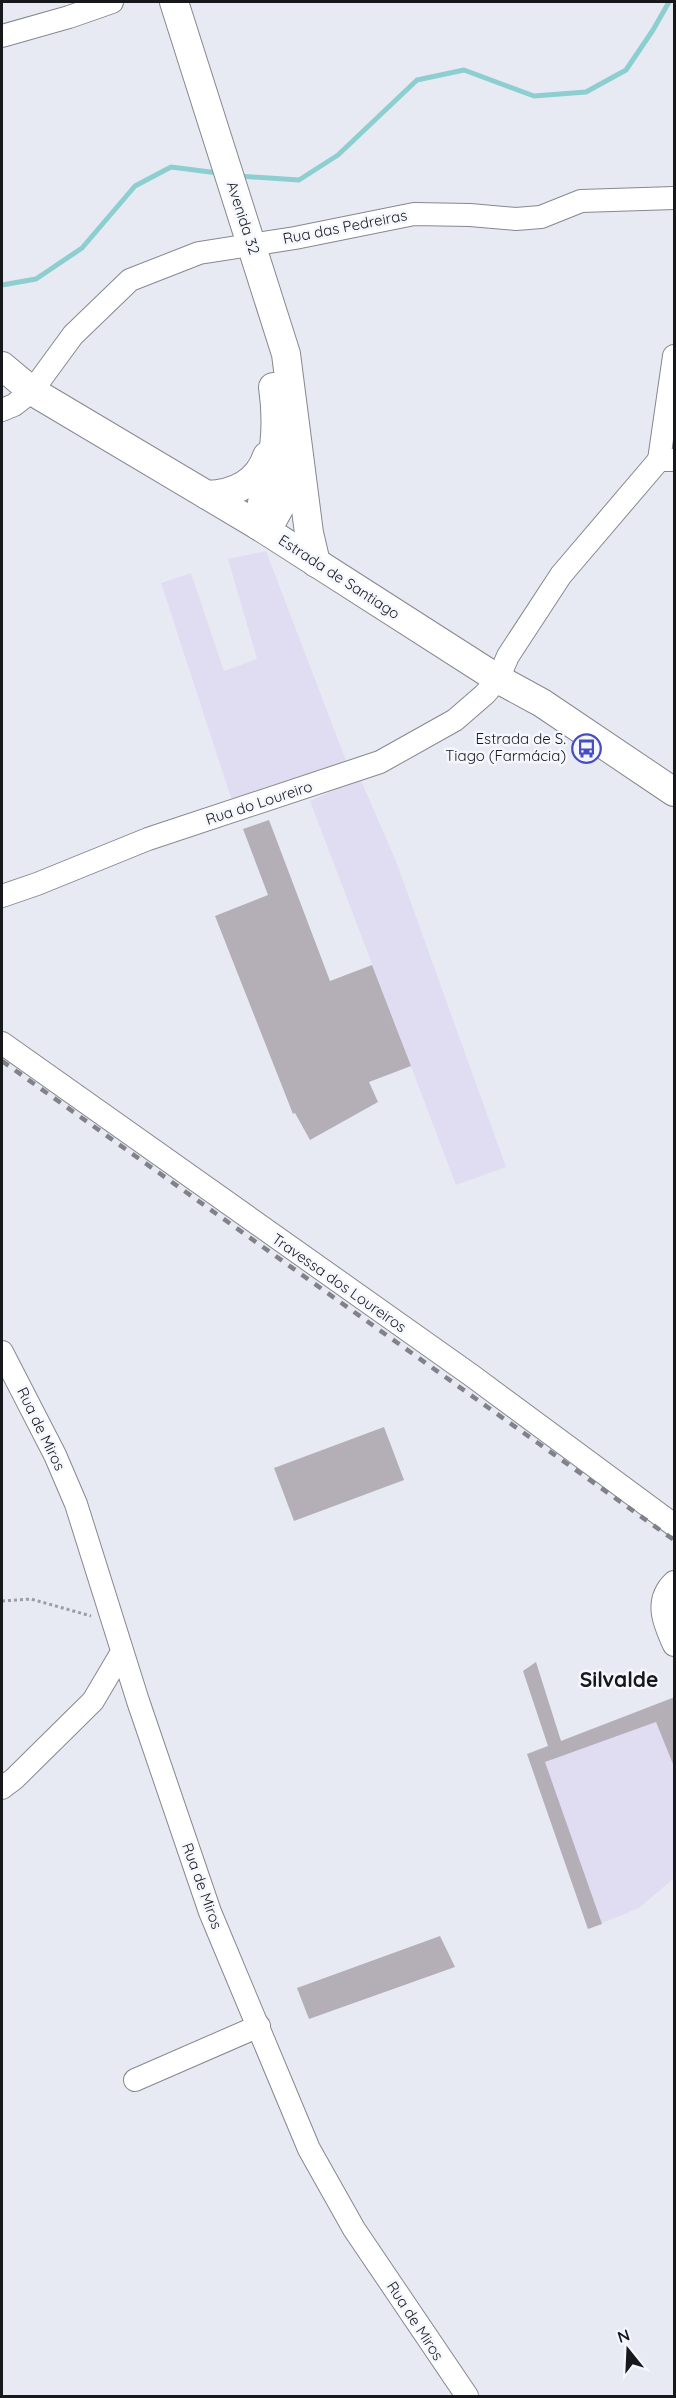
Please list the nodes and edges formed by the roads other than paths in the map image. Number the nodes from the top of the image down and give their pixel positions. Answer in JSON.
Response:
{"nodes":[{"id":1,"x":112,"y":2,"type":"edge"},
{"id":2,"x":155,"y":2,"type":"edge"},
{"id":3,"x":174,"y":2,"type":"edge"},
{"id":4,"x":2,"y":36,"type":"edge"},
{"id":5,"x":202,"y":119,"type":"junction"},
{"id":6,"x":675,"y":198,"type":"edge"},
{"id":7,"x":237,"y":231,"type":"junction"},
{"id":8,"x":675,"y":356,"type":"edge"},
{"id":9,"x":2,"y":366,"type":"edge"},
{"id":10,"x":32,"y":391,"type":"junction"},
{"id":11,"x":2,"y":410,"type":"edge"},
{"id":12,"x":285,"y":436,"type":"junction"},
{"id":13,"x":667,"y":460,"type":"edge"},
{"id":14,"x":207,"y":495,"type":"junction"},
{"id":15,"x":259,"y":526,"type":"junction"},
{"id":16,"x":316,"y":563,"type":"junction"},
{"id":17,"x":498,"y":679,"type":"junction"},
{"id":18,"x":675,"y":792,"type":"edge"},
{"id":19,"x":2,"y":896,"type":"edge"},
{"id":20,"x":2,"y":1043,"type":"edge"},
{"id":21,"x":2,"y":1352,"type":"edge"},
{"id":22,"x":675,"y":1526,"type":"edge"},
{"id":23,"x":675,"y":1582,"type":"edge"},
{"id":24,"x":675,"y":1645,"type":"edge"},
{"id":25,"x":122,"y":1652,"type":"junction"},
{"id":26,"x":2,"y":1788,"type":"edge"},
{"id":27,"x":259,"y":2026,"type":"junction"},
{"id":28,"x":135,"y":2080,"type":"dead end"},
{"id":29,"x":462,"y":2395,"type":"edge"}],
"edges":[{"from":1,"to":4,"type":"street"},
{"from":2,"to":5,"type":"main road","name":"Avenida 32"},
{"from":3,"to":5,"type":"main road","name":"Avenida 32"},
{"from":5,"to":7,"type":"main road","name":"Avenida 32"},
{"from":6,"to":7,"type":"street","name":"Rua das Pedreiras"},
{"from":7,"to":10,"type":"street","name":"Rua das Pedreiras"},
{"from":7,"to":12,"type":"main road","name":"Avenida 32"},
{"from":8,"to":13,"type":"street"},
{"from":9,"to":10,"type":"main road","name":"Estrada de Santiago"},
{"from":10,"to":11,"type":"street","name":"Rua das Pedreiras"},
{"from":10,"to":14,"type":"main road","name":"Estrada de Santiago"},
{"from":12,"to":14,"type":"main road","name":"Avenida 32"},
{"from":12,"to":15,"type":"main road","name":"Avenida 32"},
{"from":12,"to":16,"type":"main road","name":"Avenida 32"},
{"from":13,"to":17,"type":"street","name":"Rua do Loureiro"},
{"from":14,"to":15,"type":"main road","name":"Estrada de Santiago"},
{"from":15,"to":16,"type":"main road","name":"Estrada de Santiago"},
{"from":16,"to":17,"type":"main road","name":"Estrada de Santiago"},
{"from":17,"to":18,"type":"main road","name":"Estrada de Santiago"},
{"from":17,"to":19,"type":"street","name":"Rua do Loureiro"},
{"from":20,"to":22,"type":"street","name":"Travessa dos Loureiros"},
{"from":21,"to":25,"type":"street","name":"Rua de Miros"},
{"from":23,"to":24,"type":"street"},
{"from":25,"to":26,"type":"street"},
{"from":25,"to":27,"type":"street","name":"Rua de Miros"},
{"from":27,"to":28,"type":"street"},
{"from":27,"to":29,"type":"street","name":"Rua de Miros"}]}
